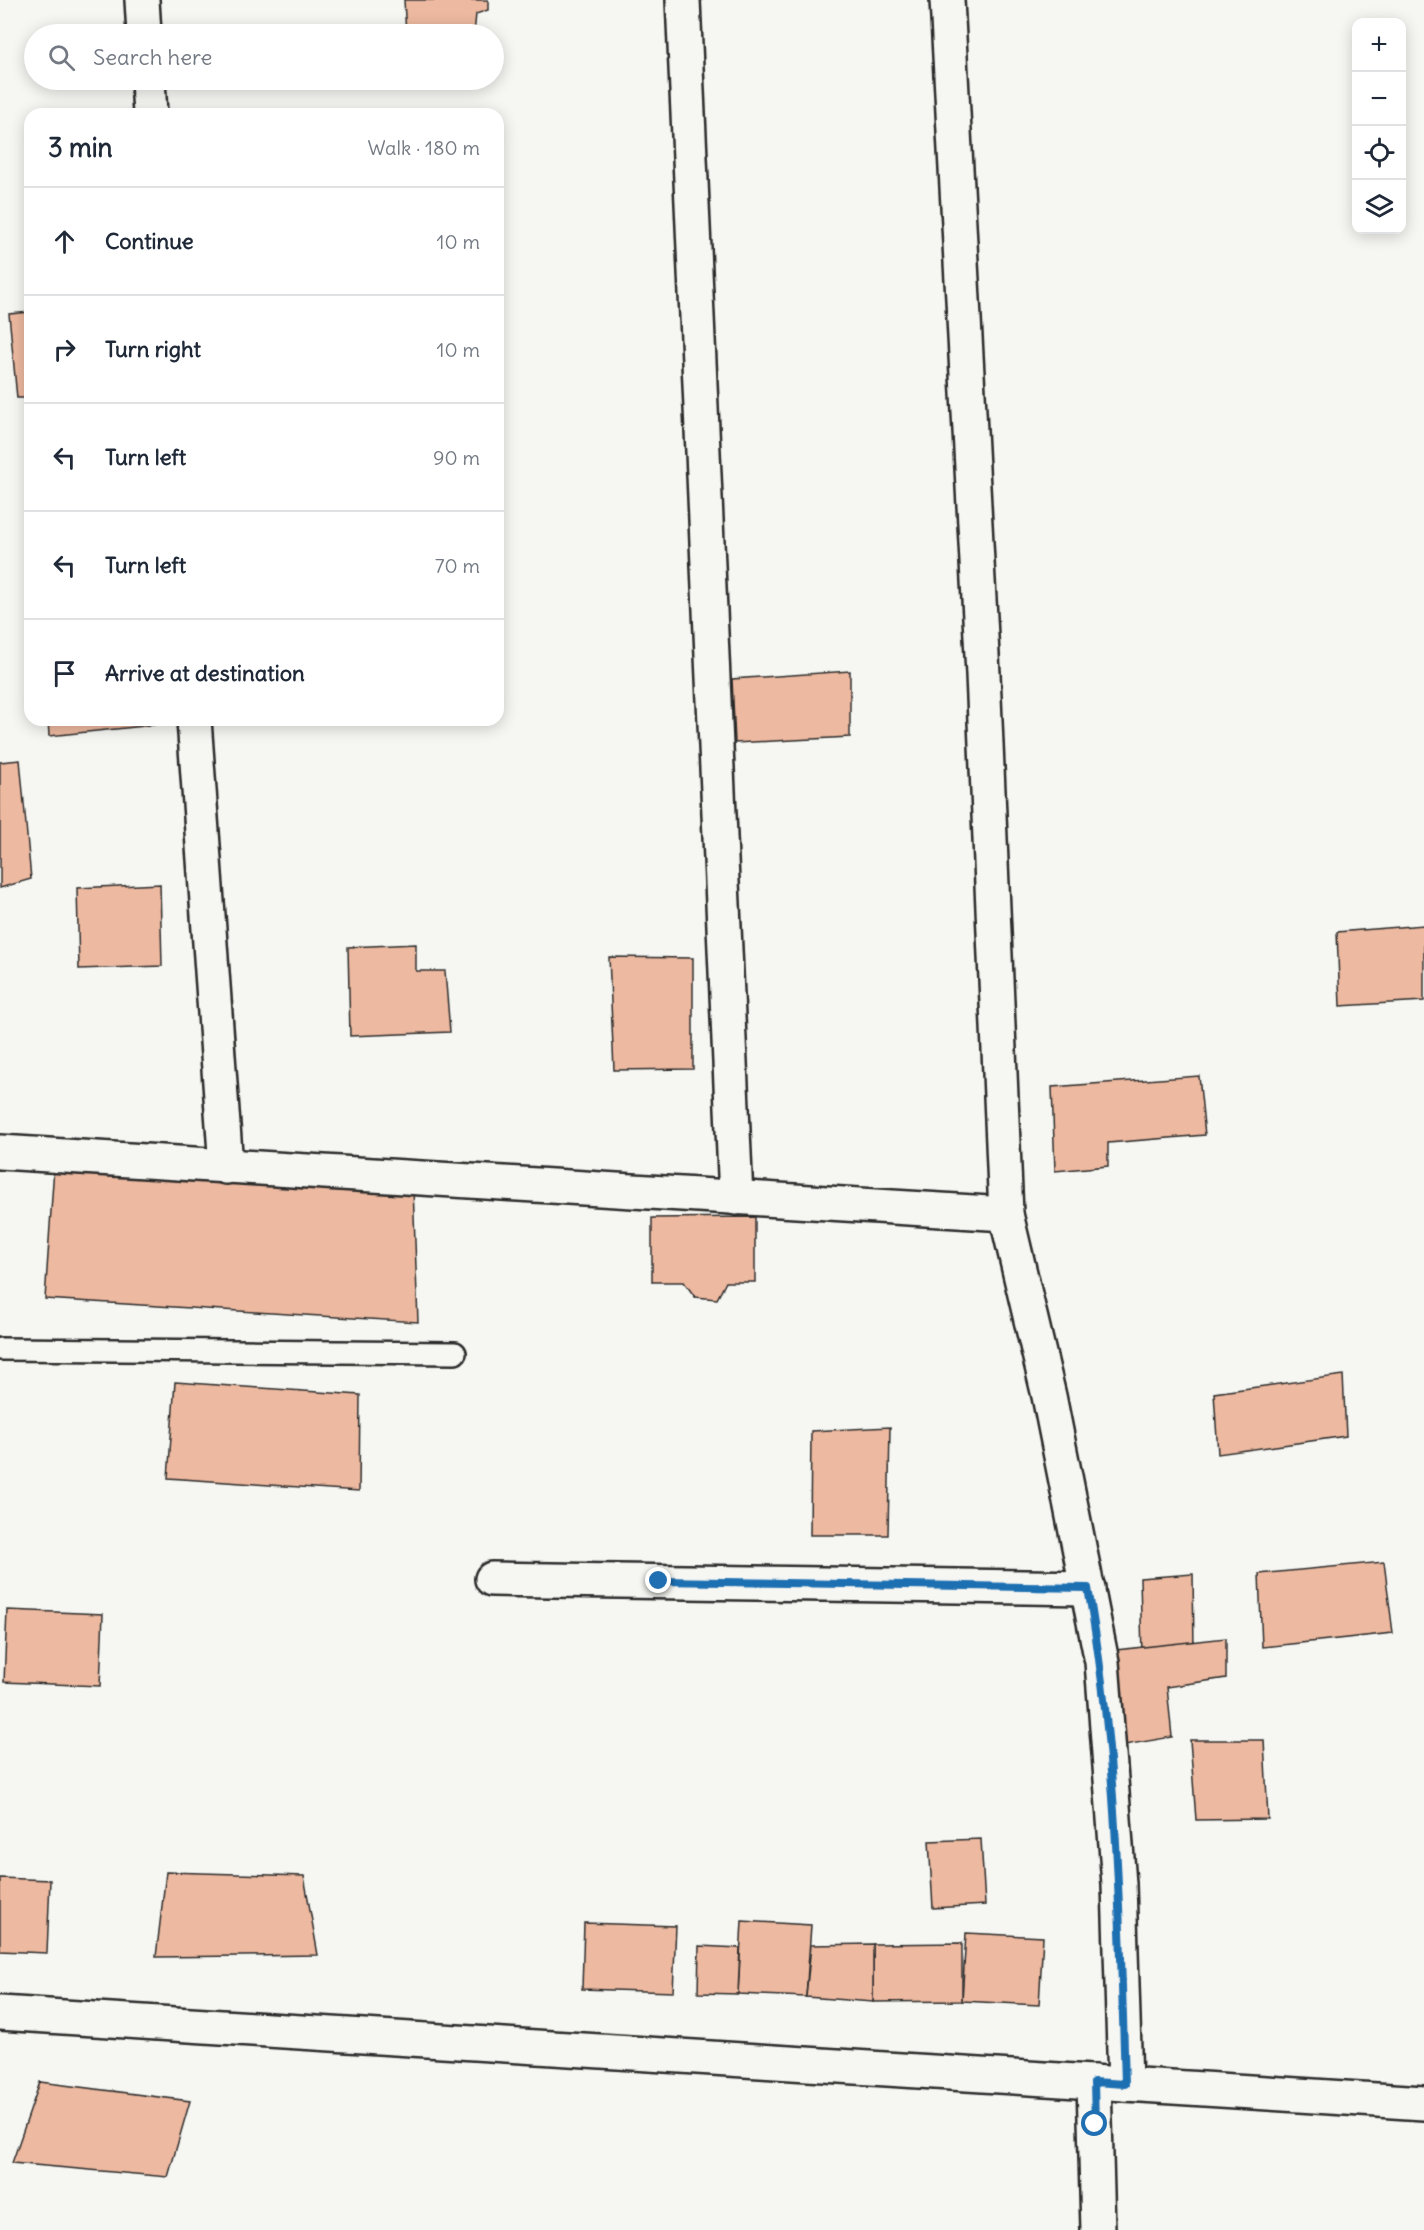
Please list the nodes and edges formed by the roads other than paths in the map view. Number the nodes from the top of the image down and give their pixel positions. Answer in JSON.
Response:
{"nodes":[{"id":1,"x":142,"y":0,"type":"edge"},
{"id":2,"x":683,"y":0,"type":"edge"},
{"id":3,"x":947,"y":0,"type":"edge"},
{"id":4,"x":143,"y":24,"type":"edge"},
{"id":5,"x":148,"y":90,"type":"edge"},
{"id":6,"x":149,"y":108,"type":"edge"},
{"id":7,"x":194,"y":726,"type":"edge"},
{"id":8,"x":0,"y":1152,"type":"edge"},
{"id":9,"x":226,"y":1167,"type":"junction"},
{"id":10,"x":736,"y":1198,"type":"junction"},
{"id":11,"x":1006,"y":1214,"type":"junction"},
{"id":12,"x":0,"y":1349,"type":"edge"},
{"id":13,"x":454,"y":1353,"type":"dead end"},
{"id":14,"x":492,"y":1579,"type":"dead end"},
{"id":15,"x":1088,"y":1588,"type":"junction"},
{"id":16,"x":0,"y":2013,"type":"edge"},
{"id":17,"x":1109,"y":2083,"type":"junction"},
{"id":18,"x":1424,"y":2103,"type":"edge"},
{"id":19,"x":1098,"y":2230,"type":"edge"}],
"edges":[{"from":1,"to":4,"type":"street"},
{"from":2,"to":10,"type":"street"},
{"from":3,"to":11,"type":"street"},
{"from":5,"to":6,"type":"street"},
{"from":7,"to":9,"type":"street"},
{"from":8,"to":9,"type":"street"},
{"from":9,"to":10,"type":"street"},
{"from":10,"to":11,"type":"street"},
{"from":11,"to":15,"type":"street"},
{"from":12,"to":13,"type":"lane"},
{"from":14,"to":15,"type":"street"},
{"from":15,"to":17,"type":"street"},
{"from":16,"to":17,"type":"street"},
{"from":17,"to":18,"type":"street"},
{"from":17,"to":19,"type":"street"}]}
